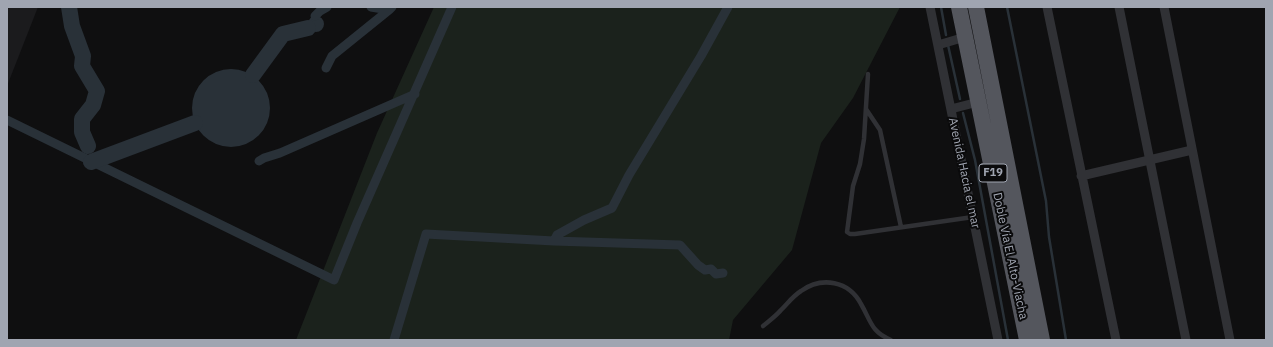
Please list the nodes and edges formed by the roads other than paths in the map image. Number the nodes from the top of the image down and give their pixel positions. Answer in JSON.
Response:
{"nodes":[{"id":1,"x":930,"y":7,"type":"edge"},
{"id":2,"x":959,"y":7,"type":"edge"},
{"id":3,"x":976,"y":7,"type":"edge"},
{"id":4,"x":1047,"y":7,"type":"edge"},
{"id":5,"x":1118,"y":7,"type":"edge"},
{"id":6,"x":1164,"y":7,"type":"edge"},
{"id":7,"x":965,"y":37,"type":"junction"},
{"id":8,"x":938,"y":45,"type":"junction"},
{"id":9,"x":868,"y":74,"type":"dead end"},
{"id":10,"x":978,"y":102,"type":"junction"},
{"id":11,"x":866,"y":109,"type":"junction"},
{"id":12,"x":951,"y":109,"type":"junction"},
{"id":13,"x":1192,"y":150,"type":"junction"},
{"id":14,"x":1150,"y":160,"type":"junction"},
{"id":15,"x":1081,"y":176,"type":"junction"},
{"id":16,"x":974,"y":217,"type":"junction"},
{"id":17,"x":901,"y":227,"type":"junction"},
{"id":18,"x":763,"y":326,"type":"dead end"},
{"id":19,"x":891,"y":340,"type":"edge"},
{"id":20,"x":998,"y":340,"type":"edge"},
{"id":21,"x":1027,"y":340,"type":"edge"},
{"id":22,"x":1042,"y":340,"type":"edge"},
{"id":23,"x":1116,"y":340,"type":"edge"},
{"id":24,"x":1186,"y":340,"type":"edge"},
{"id":25,"x":1230,"y":340,"type":"edge"}],
"edges":[{"from":1,"to":8,"type":"street","name":"Avenida Hacia el mar"},
{"from":2,"to":7,"type":"highway","name":"Doble Vía El Alto-Viacha","number":"F19"},
{"from":3,"to":22,"type":"highway","name":"Doble Vía El Alto-Viacha","number":"F19"},
{"from":4,"to":15,"type":"street"},
{"from":5,"to":14,"type":"street"},
{"from":6,"to":13,"type":"street"},
{"from":7,"to":8,"type":"street"},
{"from":7,"to":10,"type":"highway","name":"Doble Vía El Alto-Viacha","number":"F19"},
{"from":8,"to":12,"type":"street","name":"Avenida Hacia el mar"},
{"from":9,"to":11,"type":"lane"},
{"from":10,"to":12,"type":"street"},
{"from":10,"to":21,"type":"highway","name":"Doble Vía El Alto-Viacha","number":"F19"},
{"from":11,"to":17,"type":"lane"},
{"from":11,"to":17,"type":"lane"},
{"from":12,"to":16,"type":"street","name":"Avenida Hacia el mar"},
{"from":13,"to":14,"type":"street"},
{"from":13,"to":25,"type":"street"},
{"from":14,"to":15,"type":"street"},
{"from":14,"to":24,"type":"street"},
{"from":15,"to":23,"type":"street"},
{"from":16,"to":17,"type":"lane"},
{"from":16,"to":20,"type":"street","name":"Avenida Hacia el mar"},
{"from":18,"to":19,"type":"lane"}]}
